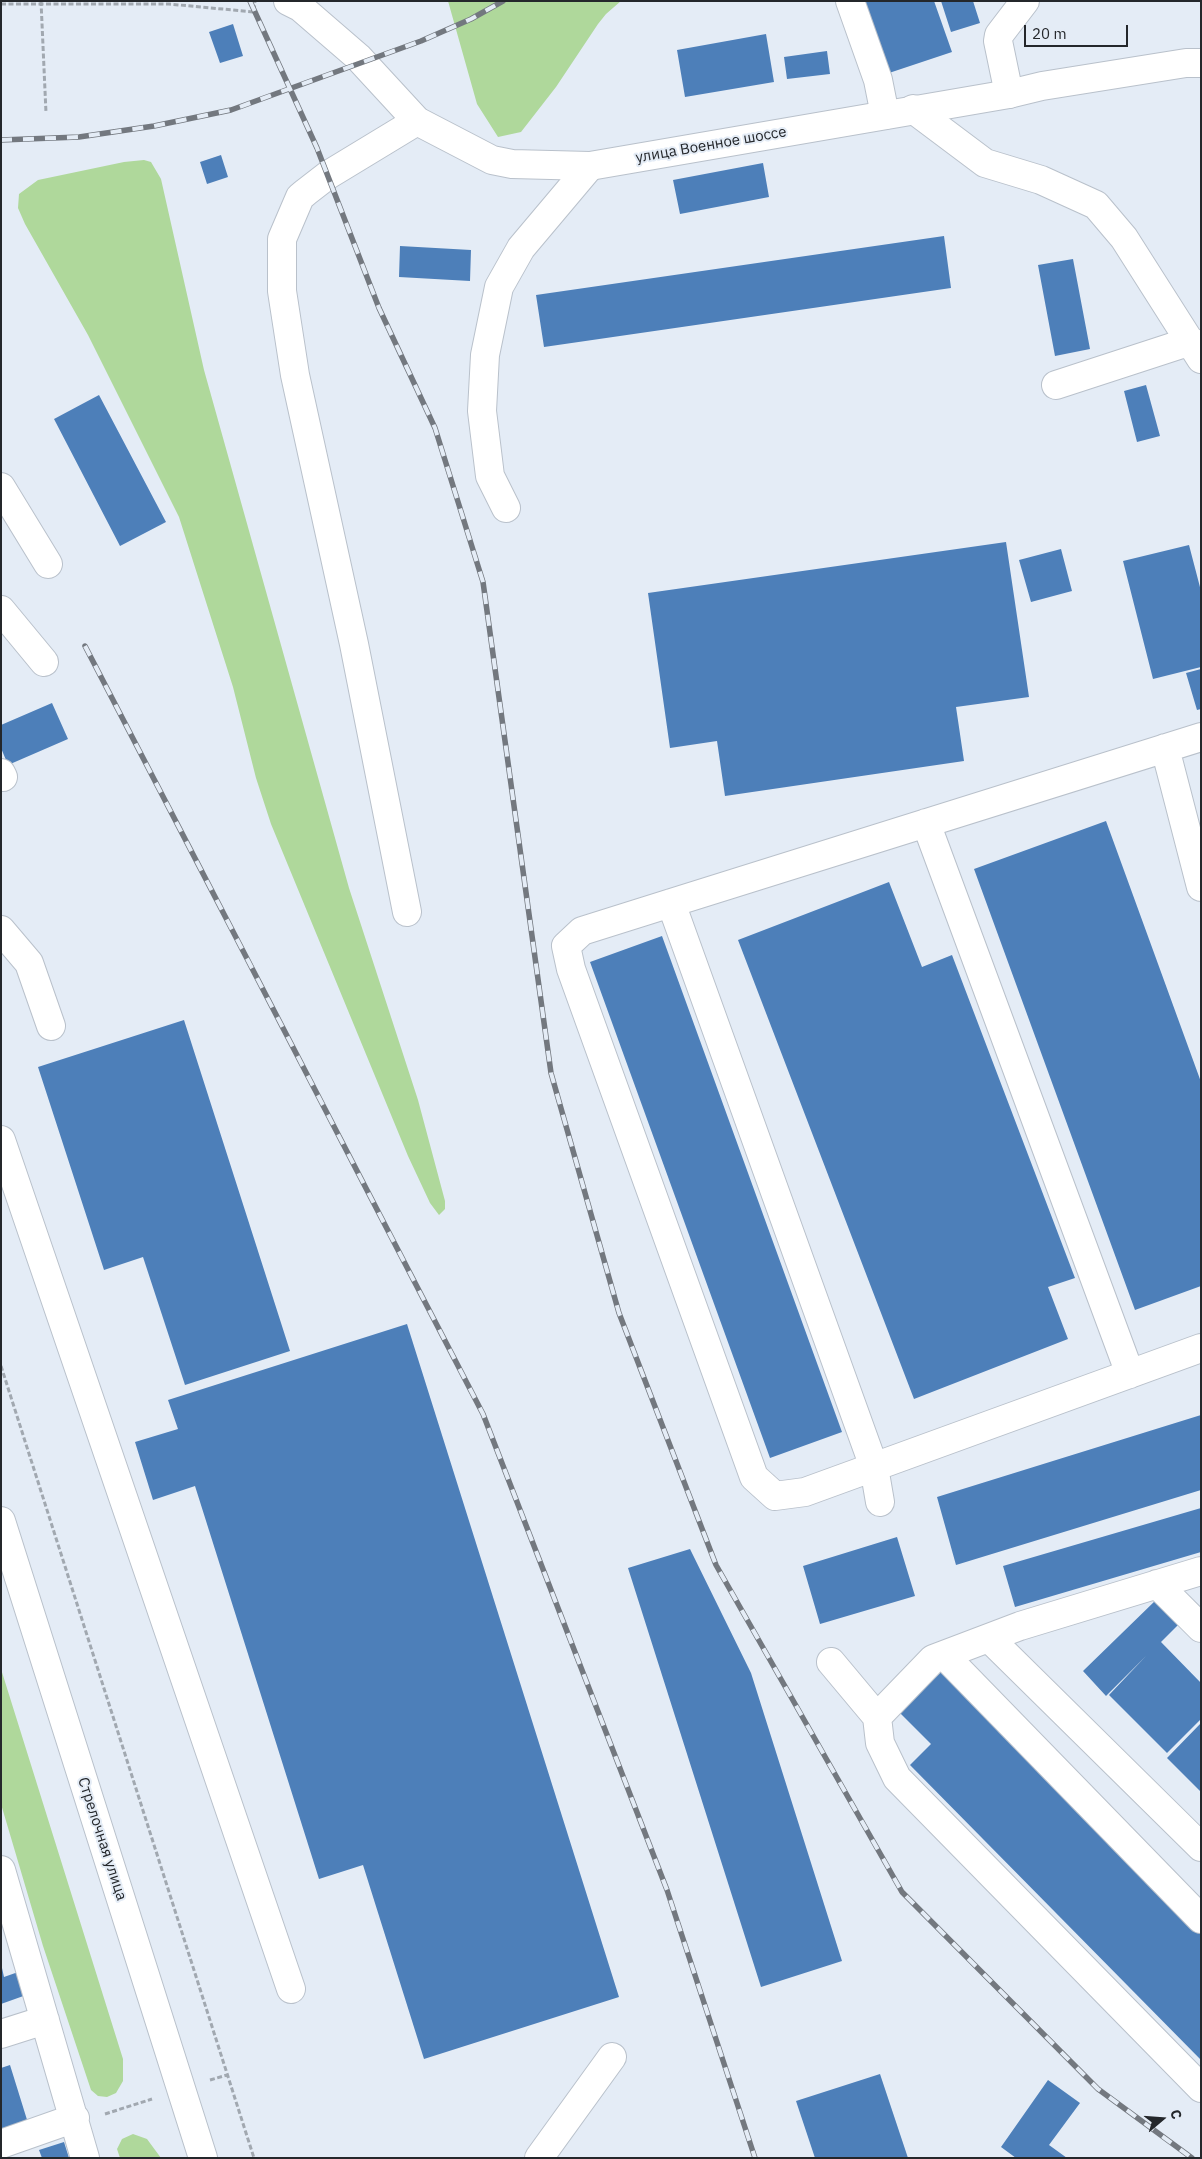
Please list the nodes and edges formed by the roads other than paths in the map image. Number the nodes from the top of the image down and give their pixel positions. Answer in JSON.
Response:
{"nodes":[{"id":1,"x":850,"y":1,"type":"edge"},
{"id":2,"x":1026,"y":1,"type":"edge"},
{"id":3,"x":298,"y":3,"type":"edge"},
{"id":4,"x":1196,"y":61,"type":"edge"},
{"id":5,"x":1009,"y":94,"type":"junction"},
{"id":6,"x":913,"y":109,"type":"junction"},
{"id":7,"x":885,"y":115,"type":"junction"},
{"id":8,"x":417,"y":121,"type":"junction"},
{"id":9,"x":590,"y":166,"type":"junction"},
{"id":10,"x":1196,"y":350,"type":"edge"},
{"id":11,"x":1056,"y":385,"type":"dead end"},
{"id":12,"x":1,"y":487,"type":"edge"},
{"id":13,"x":506,"y":508,"type":"dead end"},
{"id":14,"x":48,"y":564,"type":"dead end"},
{"id":15,"x":1,"y":610,"type":"edge"},
{"id":16,"x":44,"y":662,"type":"dead end"},
{"id":17,"x":1201,"y":737,"type":"edge"},
{"id":18,"x":1164,"y":748,"type":"junction"},
{"id":19,"x":926,"y":823,"type":"junction"},
{"id":20,"x":1201,"y":886,"type":"edge"},
{"id":21,"x":671,"y":903,"type":"junction"},
{"id":22,"x":407,"y":912,"type":"dead end"},
{"id":23,"x":1,"y":930,"type":"edge"},
{"id":24,"x":51,"y":1026,"type":"dead end"},
{"id":25,"x":1,"y":1140,"type":"edge"},
{"id":26,"x":1201,"y":1348,"type":"edge"},
{"id":27,"x":1130,"y":1374,"type":"junction"},
{"id":28,"x":874,"y":1467,"type":"junction"},
{"id":29,"x":880,"y":1502,"type":"dead end"},
{"id":30,"x":1,"y":1521,"type":"edge"},
{"id":31,"x":1201,"y":1572,"type":"edge"},
{"id":32,"x":1158,"y":1584,"type":"junction"},
{"id":33,"x":1201,"y":1628,"type":"edge"},
{"id":34,"x":989,"y":1638,"type":"junction"},
{"id":35,"x":944,"y":1655,"type":"junction"},
{"id":36,"x":831,"y":1662,"type":"dead end"},
{"id":37,"x":876,"y":1717,"type":"junction"},
{"id":38,"x":1201,"y":1847,"type":"edge"},
{"id":39,"x":1,"y":1870,"type":"edge"},
{"id":40,"x":1201,"y":1919,"type":"edge"},
{"id":41,"x":291,"y":1989,"type":"dead end"},
{"id":42,"x":45,"y":2020,"type":"junction"},
{"id":43,"x":1,"y":2034,"type":"edge"},
{"id":44,"x":612,"y":2057,"type":"dead end"},
{"id":45,"x":1201,"y":2088,"type":"edge"},
{"id":46,"x":75,"y":2118,"type":"junction"},
{"id":47,"x":1,"y":2144,"type":"edge"},
{"id":48,"x":85,"y":2158,"type":"edge"},
{"id":49,"x":202,"y":2158,"type":"edge"},
{"id":50,"x":539,"y":2158,"type":"edge"}],
"edges":[{"from":1,"to":7,"type":"main road"},
{"from":2,"to":5,"type":"main road"},
{"from":3,"to":8,"type":"main road","name":"улица Военное шоссе"},
{"from":4,"to":5,"type":"main road","name":"улица Военное шоссе"},
{"from":5,"to":6,"type":"main road","name":"улица Военное шоссе"},
{"from":6,"to":7,"type":"main road","name":"улица Военное шоссе"},
{"from":6,"to":10,"type":"main road"},
{"from":7,"to":9,"type":"main road","name":"улица Военное шоссе"},
{"from":8,"to":9,"type":"main road","name":"улица Военное шоссе"},
{"from":8,"to":22,"type":"main road"},
{"from":9,"to":13,"type":"main road"},
{"from":10,"to":11,"type":"main road"},
{"from":12,"to":14,"type":"main road"},
{"from":15,"to":16,"type":"main road"},
{"from":17,"to":18,"type":"main road"},
{"from":18,"to":19,"type":"main road"},
{"from":18,"to":20,"type":"main road"},
{"from":19,"to":21,"type":"main road"},
{"from":19,"to":27,"type":"main road"},
{"from":21,"to":28,"type":"main road"},
{"from":21,"to":28,"type":"main road"},
{"from":23,"to":24,"type":"main road"},
{"from":25,"to":41,"type":"main road"},
{"from":26,"to":27,"type":"main road"},
{"from":27,"to":28,"type":"main road"},
{"from":28,"to":29,"type":"main road"},
{"from":30,"to":49,"type":"main road","name":"Стрелочная улица"},
{"from":31,"to":32,"type":"main road"},
{"from":32,"to":33,"type":"main road"},
{"from":32,"to":34,"type":"main road"},
{"from":34,"to":35,"type":"main road"},
{"from":34,"to":38,"type":"main road"},
{"from":35,"to":37,"type":"main road"},
{"from":35,"to":40,"type":"main road"},
{"from":36,"to":37,"type":"main road"},
{"from":37,"to":45,"type":"main road"},
{"from":39,"to":42,"type":"main road"},
{"from":42,"to":43,"type":"main road"},
{"from":42,"to":46,"type":"main road"},
{"from":44,"to":50,"type":"main road"},
{"from":46,"to":47,"type":"main road"},
{"from":46,"to":48,"type":"main road"}]}
